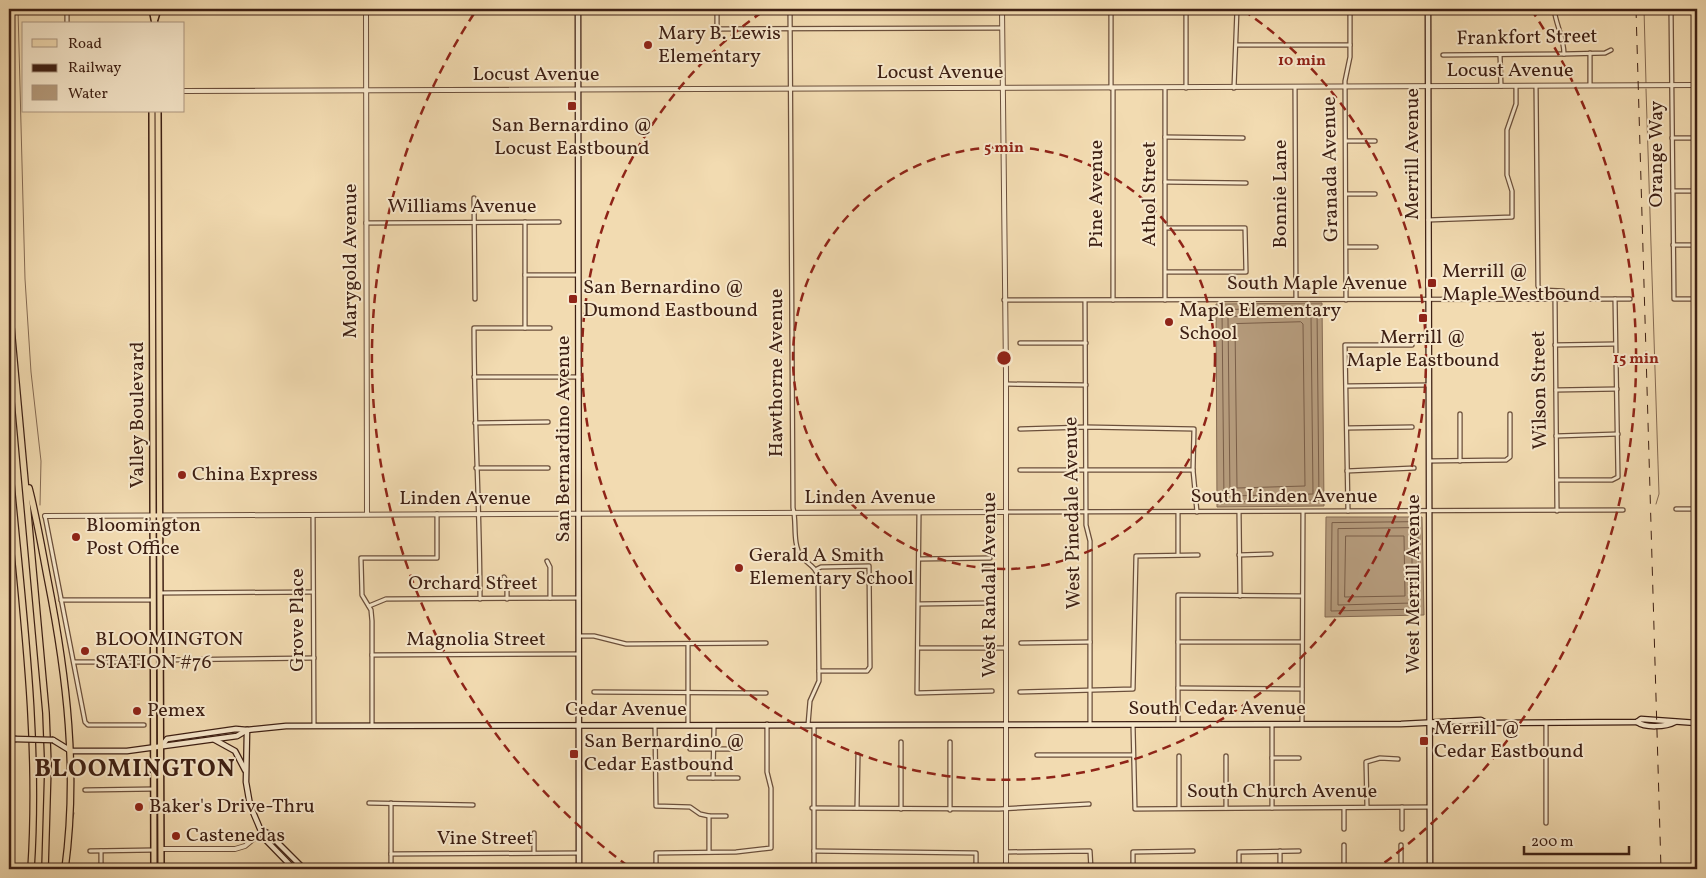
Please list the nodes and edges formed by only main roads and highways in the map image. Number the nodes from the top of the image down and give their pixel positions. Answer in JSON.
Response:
{"nodes":[{"id":1,"x":152,"y":9,"type":"edge"},
{"id":2,"x":158,"y":9,"type":"edge"},
{"id":3,"x":578,"y":9,"type":"edge"},
{"id":4,"x":1428,"y":9,"type":"edge"},
{"id":5,"x":155,"y":22,"type":"edge"},
{"id":6,"x":152,"y":112,"type":"edge"},
{"id":7,"x":158,"y":112,"type":"edge"},
{"id":8,"x":1428,"y":299,"type":"joint"},
{"id":9,"x":9,"y":305,"type":"edge"},
{"id":10,"x":9,"y":462,"type":"edge"},
{"id":11,"x":24,"y":470,"type":"junction"},
{"id":12,"x":1697,"y":722,"type":"edge"},
{"id":13,"x":1005,"y":724,"type":"joint"},
{"id":14,"x":1430,"y":724,"type":"junction"},
{"id":15,"x":580,"y":726,"type":"junction"},
{"id":16,"x":247,"y":730,"type":"junction"},
{"id":17,"x":9,"y":739,"type":"edge"},
{"id":18,"x":214,"y":739,"type":"junction"},
{"id":19,"x":162,"y":747,"type":"junction"},
{"id":20,"x":154,"y":748,"type":"junction"},
{"id":21,"x":71,"y":751,"type":"junction"},
{"id":22,"x":246,"y":773,"type":"junction"},
{"id":23,"x":9,"y":824,"type":"edge"},
{"id":24,"x":263,"y":831,"type":"junction"},
{"id":25,"x":11,"y":869,"type":"edge"},
{"id":26,"x":32,"y":869,"type":"edge"},
{"id":27,"x":45,"y":869,"type":"edge"},
{"id":28,"x":65,"y":869,"type":"edge"},
{"id":29,"x":154,"y":869,"type":"edge"},
{"id":30,"x":161,"y":869,"type":"edge"},
{"id":31,"x":294,"y":869,"type":"edge"},
{"id":32,"x":304,"y":869,"type":"edge"},
{"id":33,"x":579,"y":869,"type":"edge"},
{"id":34,"x":1430,"y":869,"type":"edge"}],
"edges":[{"from":1,"to":5,"type":"main road"},
{"from":2,"to":5,"type":"main road"},
{"from":3,"to":15,"type":"main road","name":"San Bernardino Avenue"},
{"from":4,"to":8,"type":"main road","name":"Merrill Avenue"},
{"from":6,"to":20,"type":"main road","name":"Valley Boulevard"},
{"from":7,"to":19,"type":"main road","name":"Valley Boulevard"},
{"from":8,"to":14,"type":"main road","name":"West Merrill Avenue"},
{"from":9,"to":11,"type":"highway"},
{"from":10,"to":26,"type":"highway"},
{"from":11,"to":21,"type":"highway"},
{"from":11,"to":27,"type":"highway"},
{"from":12,"to":14,"type":"main road","name":"South Cedar Avenue"},
{"from":13,"to":14,"type":"main road","name":"South Cedar Avenue"},
{"from":13,"to":15,"type":"main road","name":"Cedar Avenue"},
{"from":14,"to":34,"type":"main road","name":"West Merrill Avenue"},
{"from":15,"to":16,"type":"main road","name":"Cedar Avenue"},
{"from":15,"to":33,"type":"main road","name":"San Bernardino Avenue"},
{"from":16,"to":18,"type":"main road","name":"Cedar Avenue"},
{"from":16,"to":19,"type":"main road","name":"Cedar Avenue"},
{"from":16,"to":22,"type":"main road"},
{"from":17,"to":21,"type":"main road","bridge":true},
{"from":18,"to":19,"type":"main road","name":"Cedar Avenue"},
{"from":18,"to":22,"type":"main road"},
{"from":19,"to":20,"type":"main road","name":"Cedar Avenue"},
{"from":19,"to":30,"type":"main road","name":"Valley Boulevard"},
{"from":20,"to":21,"type":"main road","name":"Cedar Avenue"},
{"from":20,"to":29,"type":"main road","name":"Valley Boulevard"},
{"from":21,"to":28,"type":"highway"},
{"from":22,"to":24,"type":"main road"},
{"from":23,"to":25,"type":"highway"},
{"from":24,"to":31,"type":"main road"},
{"from":24,"to":32,"type":"main road"}]}
